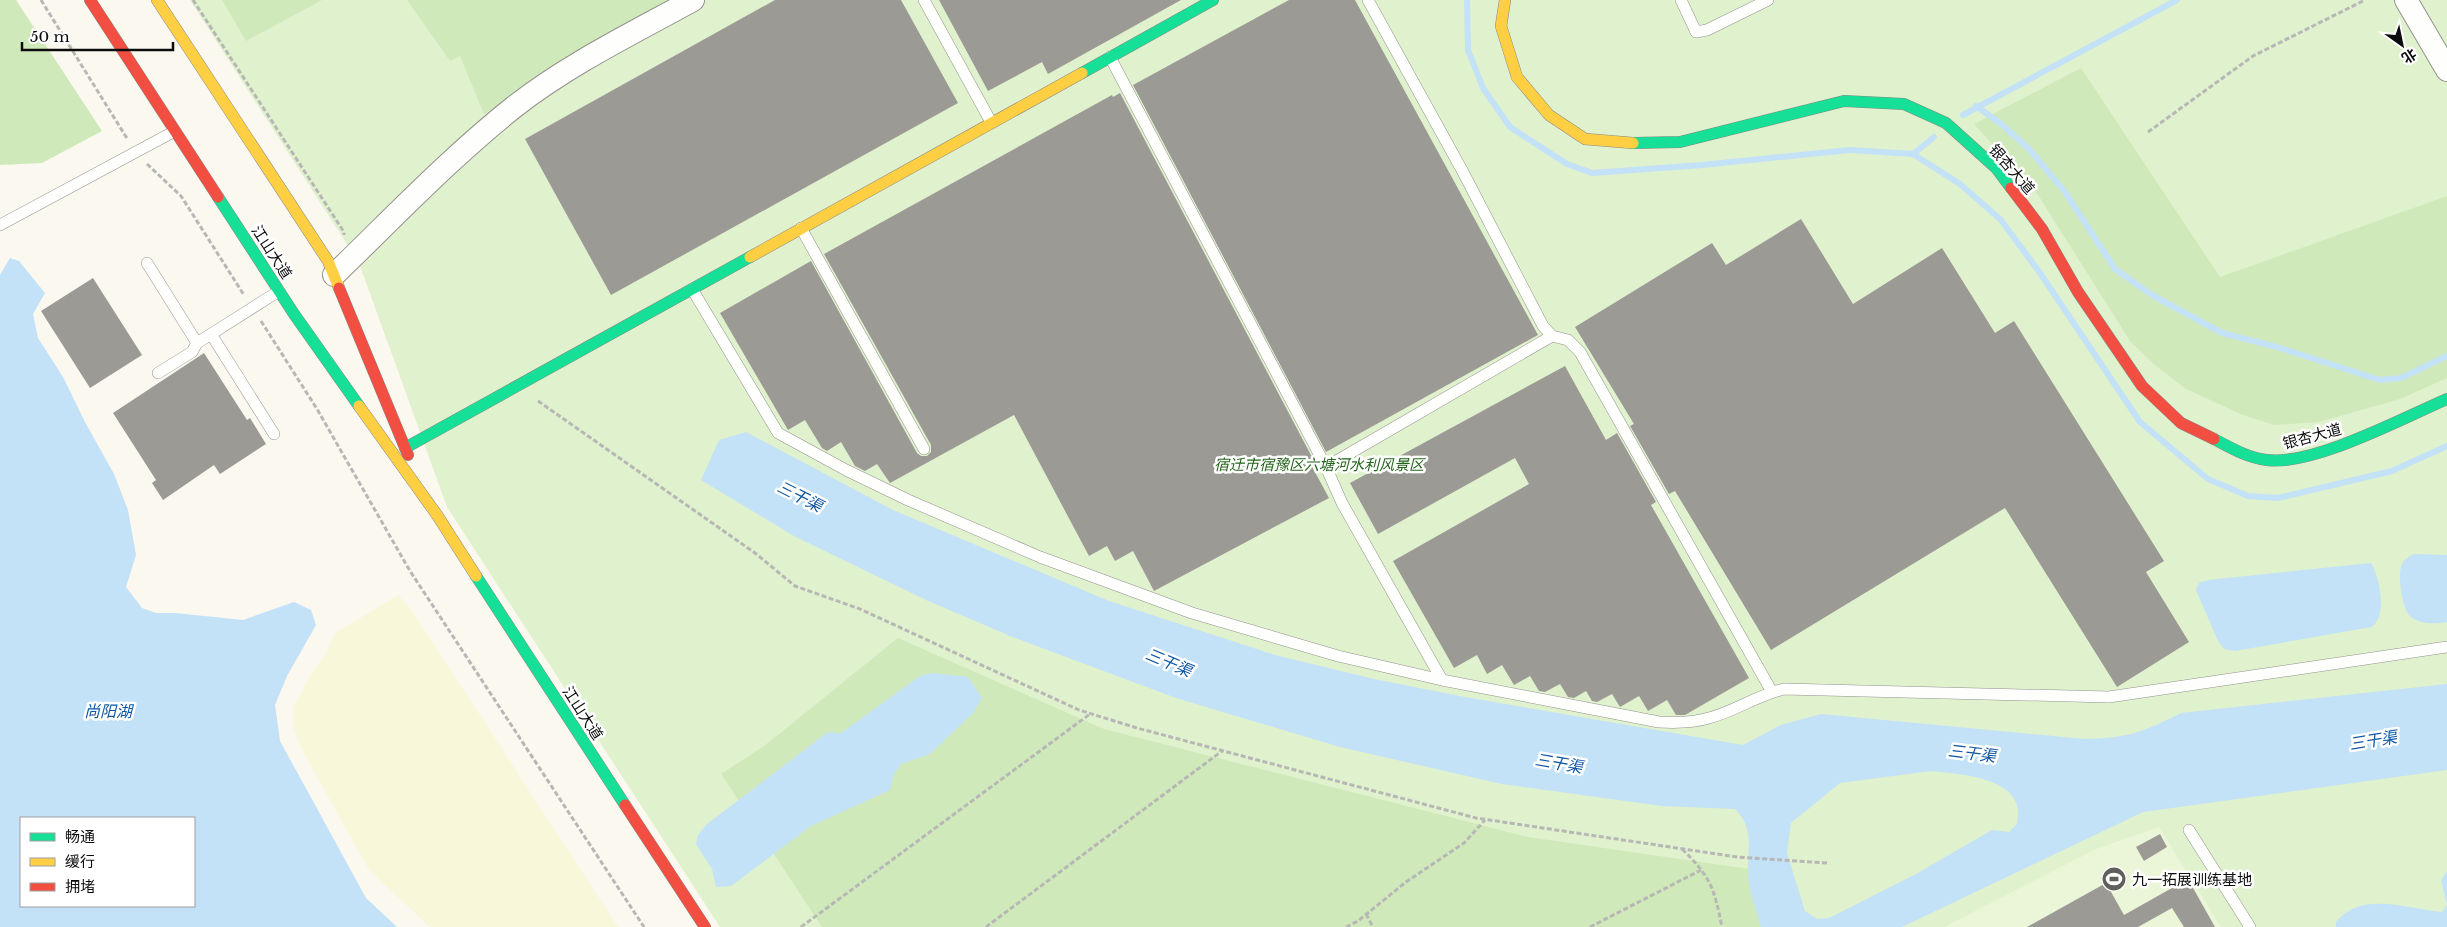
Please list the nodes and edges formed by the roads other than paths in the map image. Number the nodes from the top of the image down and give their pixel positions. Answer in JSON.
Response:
{"nodes":[{"id":1,"x":90,"y":0,"type":"edge"},
{"id":2,"x":157,"y":0,"type":"edge"},
{"id":3,"x":693,"y":0,"type":"edge"},
{"id":4,"x":924,"y":0,"type":"edge"},
{"id":5,"x":1213,"y":0,"type":"edge"},
{"id":6,"x":1368,"y":0,"type":"edge"},
{"id":7,"x":1505,"y":0,"type":"edge"},
{"id":8,"x":1681,"y":0,"type":"edge"},
{"id":9,"x":1768,"y":0,"type":"edge"},
{"id":10,"x":2406,"y":0,"type":"edge"},
{"id":11,"x":1110,"y":57,"type":"junction"},
{"id":12,"x":2447,"y":70,"type":"edge"},
{"id":13,"x":991,"y":122,"type":"junction"},
{"id":14,"x":175,"y":131,"type":"junction"},
{"id":15,"x":17,"y":216,"type":"junction"},
{"id":16,"x":0,"y":217,"type":"edge"},
{"id":17,"x":0,"y":225,"type":"edge"},
{"id":18,"x":801,"y":228,"type":"junction"},
{"id":19,"x":147,"y":263,"type":"dead end"},
{"id":20,"x":334,"y":275,"type":"junction"},
{"id":21,"x":692,"y":289,"type":"junction"},
{"id":22,"x":279,"y":291,"type":"junction"},
{"id":23,"x":211,"y":334,"type":"junction"},
{"id":24,"x":1552,"y":336,"type":"junction"},
{"id":25,"x":197,"y":343,"type":"junction"},
{"id":26,"x":158,"y":373,"type":"dead end"},
{"id":27,"x":2447,"y":399,"type":"edge"},
{"id":28,"x":274,"y":434,"type":"dead end"},
{"id":29,"x":405,"y":448,"type":"junction"},
{"id":30,"x":924,"y":449,"type":"dead end"},
{"id":31,"x":1326,"y":467,"type":"junction"},
{"id":32,"x":437,"y":515,"type":"junction"},
{"id":33,"x":2447,"y":647,"type":"edge"},
{"id":34,"x":1442,"y":680,"type":"junction"},
{"id":35,"x":1772,"y":692,"type":"junction"},
{"id":36,"x":2189,"y":830,"type":"dead end"},
{"id":37,"x":704,"y":927,"type":"edge"},
{"id":38,"x":2250,"y":927,"type":"edge"}],
"edges":[{"from":1,"to":14,"type":"street","name":"江山大道"},
{"from":2,"to":20,"type":"street","name":"江山大道"},
{"from":3,"to":20,"type":"street"},
{"from":4,"to":13,"type":"lane"},
{"from":5,"to":11,"type":"street"},
{"from":6,"to":24,"type":"lane"},
{"from":7,"to":27,"type":"street","name":"银杏大道"},
{"from":8,"to":9,"type":"lane"},
{"from":10,"to":12,"type":"street"},
{"from":11,"to":13,"type":"street"},
{"from":11,"to":31,"type":"lane"},
{"from":13,"to":18,"type":"street"},
{"from":14,"to":15,"type":"lane"},
{"from":14,"to":22,"type":"street","name":"江山大道"},
{"from":15,"to":16,"type":"lane"},
{"from":15,"to":17,"type":"lane"},
{"from":18,"to":21,"type":"street"},
{"from":18,"to":30,"type":"lane"},
{"from":19,"to":25,"type":"lane"},
{"from":20,"to":29,"type":"street","name":"江山大道"},
{"from":21,"to":29,"type":"street"},
{"from":21,"to":34,"type":"lane"},
{"from":22,"to":23,"type":"lane"},
{"from":22,"to":32,"type":"street","name":"江山大道"},
{"from":23,"to":25,"type":"lane"},
{"from":23,"to":28,"type":"lane"},
{"from":24,"to":31,"type":"lane"},
{"from":24,"to":35,"type":"lane"},
{"from":25,"to":26,"type":"lane"},
{"from":29,"to":32,"type":"street","name":"江山大道"},
{"from":31,"to":34,"type":"lane"},
{"from":32,"to":37,"type":"street","name":"江山大道"},
{"from":33,"to":35,"type":"lane"},
{"from":34,"to":35,"type":"lane"},
{"from":36,"to":38,"type":"lane"}]}
